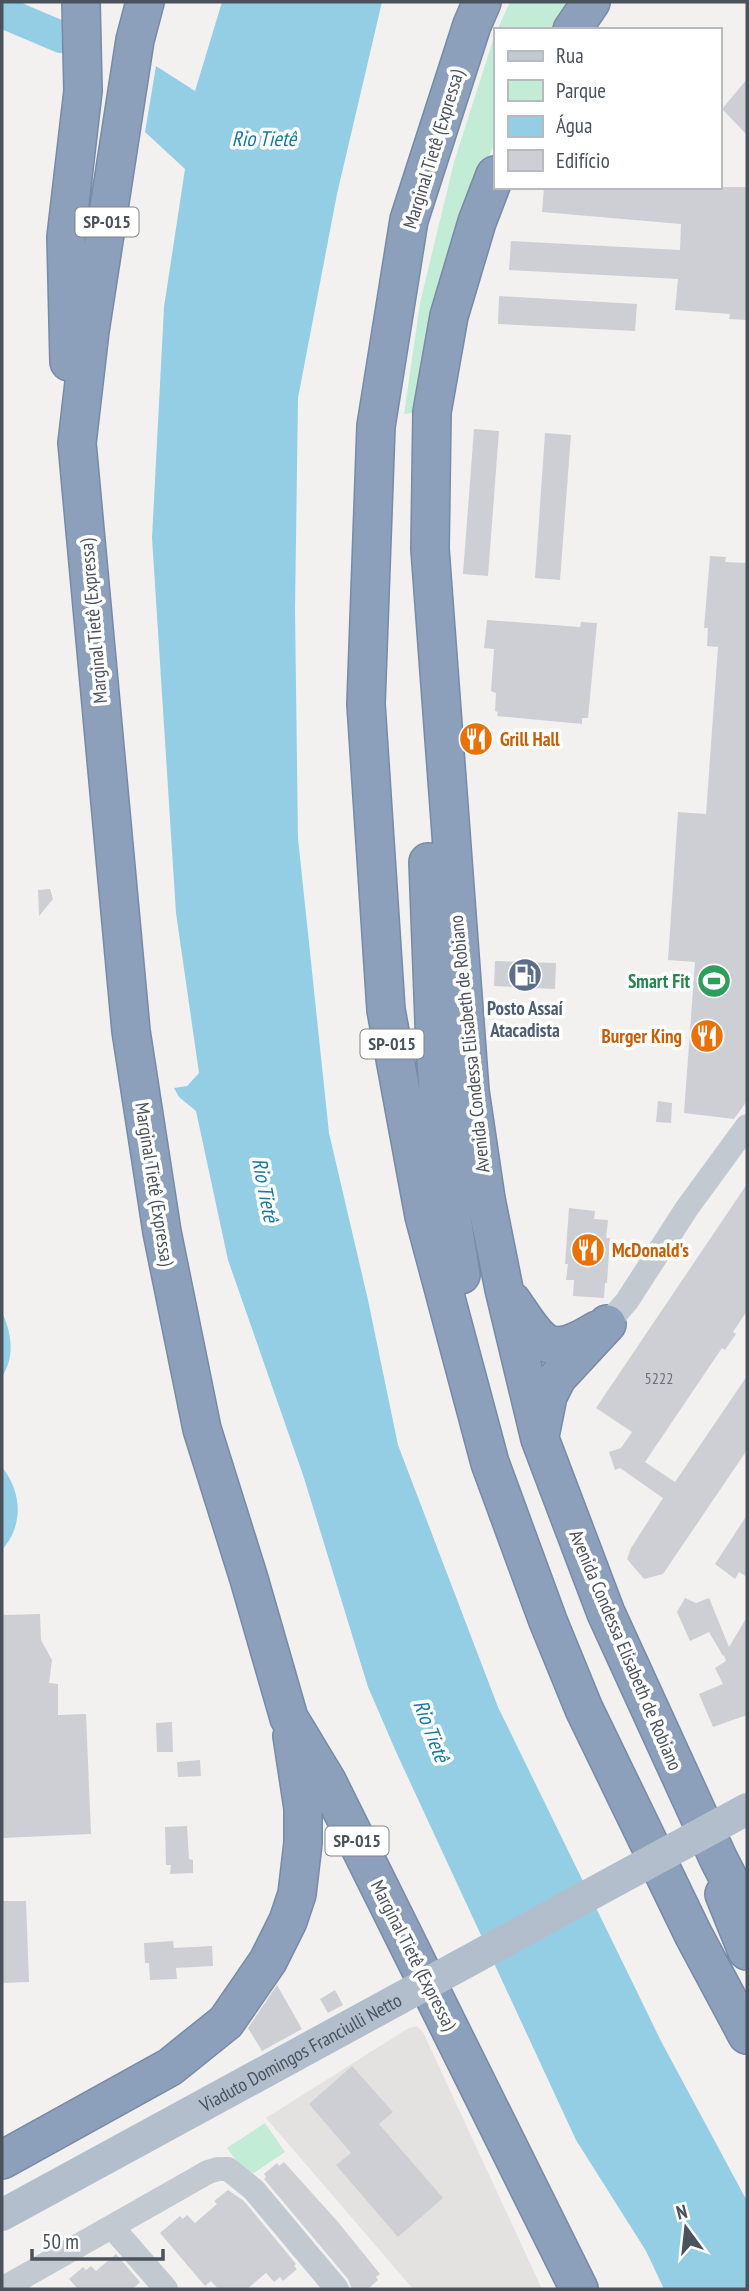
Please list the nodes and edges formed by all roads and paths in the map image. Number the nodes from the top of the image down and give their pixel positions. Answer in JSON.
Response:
{"nodes":[{"id":1,"x":81,"y":2,"type":"edge"},
{"id":2,"x":145,"y":2,"type":"edge"},
{"id":3,"x":482,"y":2,"type":"edge"},
{"id":4,"x":591,"y":2,"type":"edge"},
{"id":5,"x":573,"y":28,"type":"edge"},
{"id":6,"x":494,"y":178,"type":"edge"},
{"id":7,"x":432,"y":412,"type":"junction"},
{"id":8,"x":77,"y":443,"type":"junction"},
{"id":9,"x":747,"y":1126,"type":"edge"},
{"id":10,"x":504,"y":1289,"type":"junction"},
{"id":11,"x":607,"y":1324,"type":"junction"},
{"id":12,"x":540,"y":1439,"type":"junction"},
{"id":13,"x":490,"y":1463,"type":"junction"},
{"id":14,"x":289,"y":1718,"type":"junction"},
{"id":15,"x":747,"y":1809,"type":"edge"},
{"id":16,"x":719,"y":1860,"type":"junction"},
{"id":17,"x":747,"y":1914,"type":"edge"},
{"id":18,"x":747,"y":1951,"type":"edge"},
{"id":19,"x":747,"y":2035,"type":"edge"},
{"id":20,"x":2,"y":2160,"type":"edge"},
{"id":21,"x":537,"y":2203,"type":"junction"},
{"id":22,"x":2,"y":2215,"type":"edge"},
{"id":23,"x":112,"y":2227,"type":"junction"},
{"id":24,"x":2,"y":2288,"type":"edge"},
{"id":25,"x":166,"y":2289,"type":"edge"},
{"id":26,"x":337,"y":2289,"type":"edge"},
{"id":27,"x":572,"y":2289,"type":"edge"},
{"id":28,"x":579,"y":2289,"type":"edge"}],
"edges":[{"from":1,"to":8,"type":"highway"},
{"from":2,"to":8,"type":"highway","name":"Marginal Tietê (Expressa)","number":"SP-015"},
{"from":3,"to":13,"type":"highway","name":"Marginal Tietê (Expressa)","number":"SP-015"},
{"from":4,"to":5,"type":"highway"},
{"from":6,"to":7,"type":"highway","name":"Avenida Condessa Elisabeth de Robiano"},
{"from":7,"to":10,"type":"highway","name":"Avenida Condessa Elisabeth de Robiano"},
{"from":7,"to":13,"type":"highway"},
{"from":8,"to":14,"type":"highway","name":"Marginal Tietê (Expressa)","number":"SP-015"},
{"from":9,"to":11,"type":"street"},
{"from":10,"to":11,"type":"highway"},
{"from":10,"to":12,"type":"highway","name":"Avenida Condessa Elisabeth de Robiano"},
{"from":11,"to":12,"type":"highway"},
{"from":12,"to":16,"type":"highway","name":"Avenida Condessa Elisabeth de Robiano"},
{"from":13,"to":19,"type":"highway","name":"Marginal Tietê (Expressa)","number":"SP-015"},
{"from":14,"to":20,"type":"highway"},
{"from":14,"to":21,"type":"highway","name":"Marginal Tietê (Expressa)","number":"SP-015"},
{"from":15,"to":22,"type":"main road","name":"Viaduto Domingos Franciulli Netto","bridge":true},
{"from":16,"to":17,"type":"highway","name":"Avenida Condessa Elisabeth de Robiano"},
{"from":16,"to":18,"type":"highway"},
{"from":21,"to":27,"type":"highway"},
{"from":21,"to":28,"type":"highway","name":"Marginal Tietê (Expressa)","number":"SP-015"},
{"from":23,"to":24,"type":"street"},
{"from":23,"to":25,"type":"street"},
{"from":23,"to":26,"type":"street"}]}
